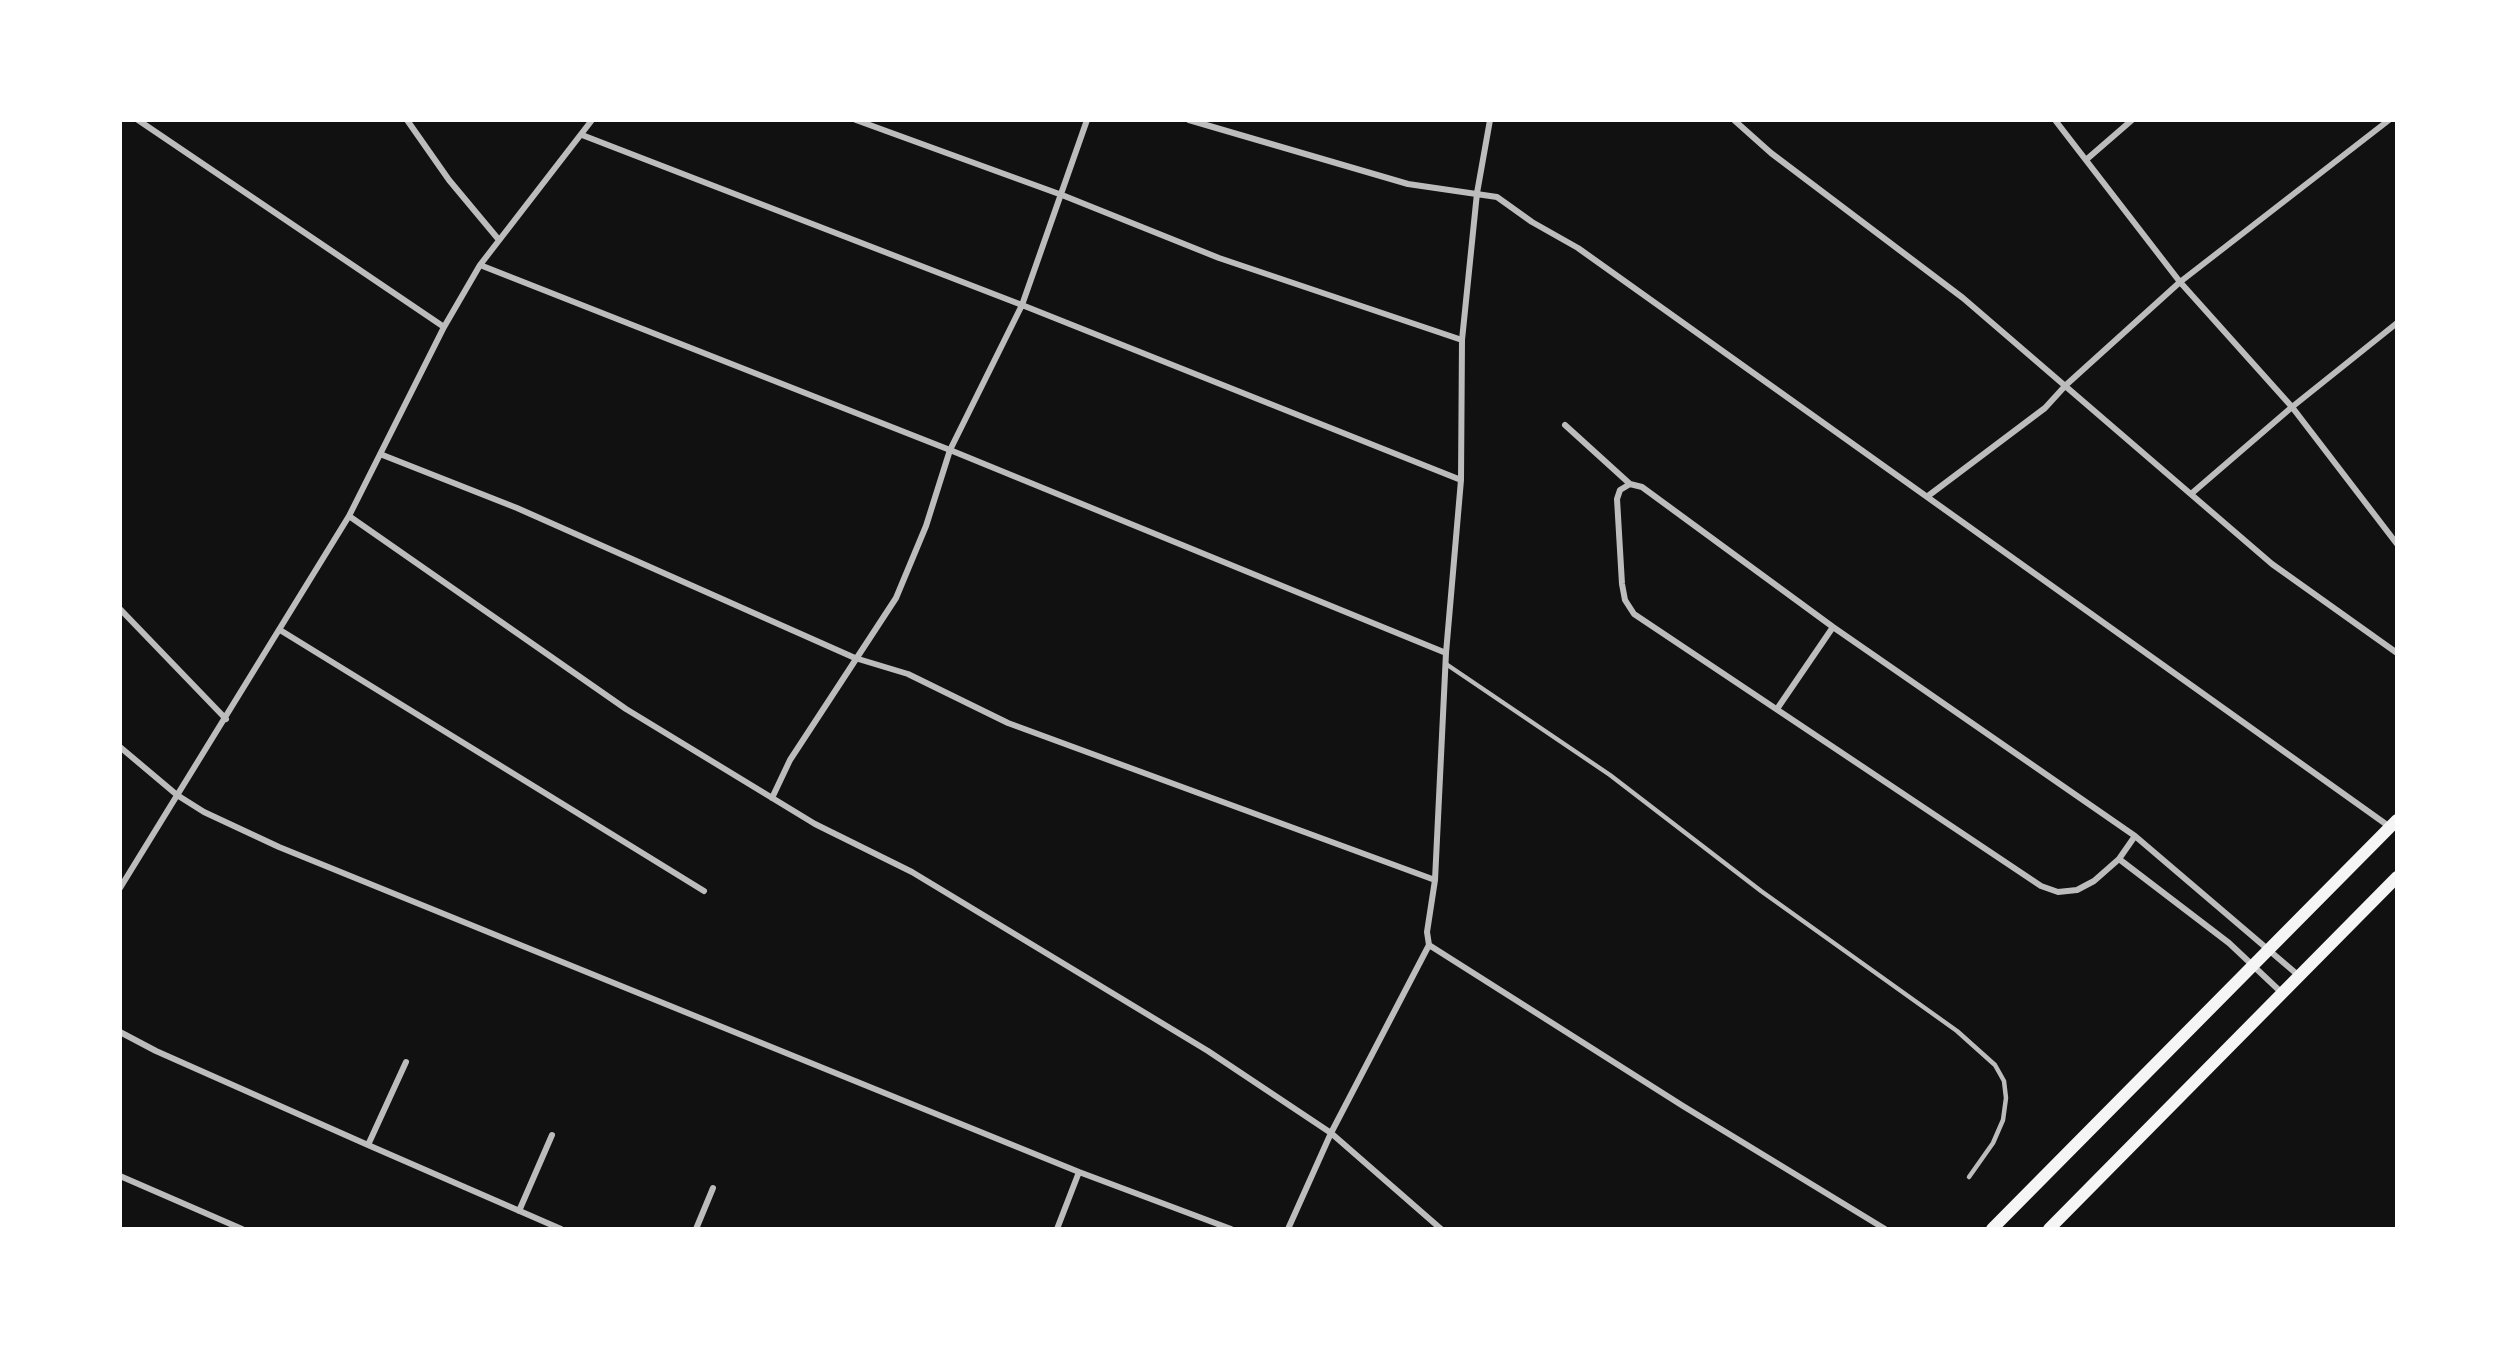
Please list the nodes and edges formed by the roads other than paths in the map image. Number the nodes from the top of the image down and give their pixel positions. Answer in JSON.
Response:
{"nodes":[{"id":1,"x":138,"y":120,"type":"edge"},
{"id":2,"x":407,"y":120,"type":"edge"},
{"id":3,"x":592,"y":120,"type":"edge"},
{"id":4,"x":856,"y":120,"type":"edge"},
{"id":5,"x":1087,"y":120,"type":"edge"},
{"id":6,"x":1189,"y":120,"type":"edge"},
{"id":7,"x":1490,"y":120,"type":"edge"},
{"id":8,"x":1734,"y":120,"type":"edge"},
{"id":9,"x":2055,"y":120,"type":"edge"},
{"id":10,"x":2132,"y":120,"type":"edge"},
{"id":11,"x":2390,"y":120,"type":"edge"},
{"id":12,"x":582,"y":135,"type":"junction"},
{"id":13,"x":2086,"y":159,"type":"junction"},
{"id":14,"x":1477,"y":193,"type":"junction"},
{"id":15,"x":1062,"y":195,"type":"junction"},
{"id":16,"x":499,"y":240,"type":"junction"},
{"id":17,"x":480,"y":265,"type":"junction"},
{"id":18,"x":2181,"y":282,"type":"junction"},
{"id":19,"x":1022,"y":305,"type":"junction"},
{"id":20,"x":2397,"y":323,"type":"edge"},
{"id":21,"x":444,"y":327,"type":"junction"},
{"id":22,"x":1462,"y":340,"type":"junction"},
{"id":23,"x":2066,"y":385,"type":"junction"},
{"id":24,"x":2292,"y":407,"type":"junction"},
{"id":25,"x":1565,"y":426,"type":"dead end"},
{"id":26,"x":950,"y":450,"type":"junction"},
{"id":27,"x":380,"y":454,"type":"junction"},
{"id":28,"x":1461,"y":480,"type":"junction"},
{"id":29,"x":1630,"y":484,"type":"junction"},
{"id":30,"x":2192,"y":494,"type":"junction"},
{"id":31,"x":1928,"y":496,"type":"junction"},
{"id":32,"x":349,"y":516,"type":"junction"},
{"id":33,"x":2397,"y":544,"type":"edge"},
{"id":34,"x":120,"y":609,"type":"edge"},
{"id":35,"x":1833,"y":627,"type":"junction"},
{"id":36,"x":280,"y":630,"type":"junction"},
{"id":37,"x":1446,"y":653,"type":"junction"},
{"id":38,"x":2397,"y":653,"type":"edge"},
{"id":39,"x":855,"y":658,"type":"junction"},
{"id":40,"x":1446,"y":664,"type":"junction"},
{"id":41,"x":1777,"y":709,"type":"junction"},
{"id":42,"x":226,"y":719,"type":"junction"},
{"id":43,"x":120,"y":747,"type":"edge"},
{"id":44,"x":177,"y":795,"type":"junction"},
{"id":45,"x":772,"y":798,"type":"junction"},
{"id":46,"x":2393,"y":823,"type":"edge"},
{"id":47,"x":2135,"y":836,"type":"junction"},
{"id":48,"x":2119,"y":859,"type":"junction"},
{"id":49,"x":2397,"y":877,"type":"edge"},
{"id":50,"x":1435,"y":880,"type":"junction"},
{"id":51,"x":120,"y":888,"type":"edge"},
{"id":52,"x":704,"y":891,"type":"dead end"},
{"id":53,"x":1429,"y":945,"type":"junction"},
{"id":54,"x":2268,"y":950,"type":"junction"},
{"id":55,"x":2254,"y":966,"type":"junction"},
{"id":56,"x":2298,"y":975,"type":"junction"},
{"id":57,"x":2282,"y":993,"type":"junction"},
{"id":58,"x":120,"y":1032,"type":"edge"},
{"id":59,"x":406,"y":1062,"type":"dead end"},
{"id":60,"x":1331,"y":1133,"type":"junction"},
{"id":61,"x":552,"y":1135,"type":"dead end"},
{"id":62,"x":368,"y":1145,"type":"junction"},
{"id":63,"x":1079,"y":1172,"type":"junction"},
{"id":64,"x":120,"y":1176,"type":"edge"},
{"id":65,"x":1969,"y":1177,"type":"dead end"},
{"id":66,"x":713,"y":1188,"type":"dead end"},
{"id":67,"x":519,"y":1210,"type":"junction"},
{"id":68,"x":242,"y":1229,"type":"edge"},
{"id":69,"x":561,"y":1229,"type":"edge"},
{"id":70,"x":696,"y":1229,"type":"edge"},
{"id":71,"x":1057,"y":1229,"type":"edge"},
{"id":72,"x":1231,"y":1229,"type":"edge"},
{"id":73,"x":1288,"y":1229,"type":"edge"},
{"id":74,"x":1441,"y":1229,"type":"edge"},
{"id":75,"x":1885,"y":1229,"type":"edge"},
{"id":76,"x":1992,"y":1229,"type":"edge"},
{"id":77,"x":2049,"y":1229,"type":"edge"}],
"edges":[{"from":1,"to":21,"type":"street"},
{"from":2,"to":16,"type":"street"},
{"from":3,"to":12,"type":"street"},
{"from":4,"to":15,"type":"street"},
{"from":5,"to":15,"type":"street"},
{"from":6,"to":14,"type":"street"},
{"from":7,"to":14,"type":"street"},
{"from":8,"to":23,"type":"street"},
{"from":9,"to":13,"type":"street"},
{"from":10,"to":13,"type":"street"},
{"from":11,"to":18,"type":"street"},
{"from":12,"to":16,"type":"street"},
{"from":12,"to":19,"type":"street"},
{"from":13,"to":18,"type":"street"},
{"from":14,"to":22,"type":"street"},
{"from":14,"to":31,"type":"street"},
{"from":15,"to":19,"type":"street"},
{"from":15,"to":22,"type":"street"},
{"from":16,"to":17,"type":"street"},
{"from":17,"to":21,"type":"street"},
{"from":17,"to":26,"type":"street"},
{"from":18,"to":23,"type":"street"},
{"from":18,"to":24,"type":"street"},
{"from":19,"to":26,"type":"street"},
{"from":19,"to":28,"type":"street"},
{"from":20,"to":24,"type":"street"},
{"from":21,"to":27,"type":"street"},
{"from":22,"to":28,"type":"street"},
{"from":23,"to":30,"type":"street"},
{"from":23,"to":31,"type":"street"},
{"from":24,"to":30,"type":"street"},
{"from":24,"to":33,"type":"street"},
{"from":25,"to":29,"type":"street"},
{"from":26,"to":37,"type":"street"},
{"from":26,"to":39,"type":"street"},
{"from":27,"to":32,"type":"street"},
{"from":27,"to":39,"type":"street"},
{"from":28,"to":37,"type":"street"},
{"from":29,"to":35,"type":"street"},
{"from":29,"to":41,"type":"street"},
{"from":30,"to":38,"type":"street"},
{"from":31,"to":46,"type":"street"},
{"from":32,"to":36,"type":"street"},
{"from":32,"to":45,"type":"street"},
{"from":34,"to":42,"type":"street"},
{"from":35,"to":41,"type":"street"},
{"from":35,"to":47,"type":"street"},
{"from":36,"to":42,"type":"street"},
{"from":36,"to":52,"type":"street"},
{"from":37,"to":40,"type":"street"},
{"from":39,"to":45,"type":"street"},
{"from":39,"to":50,"type":"street"},
{"from":40,"to":50,"type":"street"},
{"from":40,"to":65,"type":"lane"},
{"from":41,"to":48,"type":"street"},
{"from":42,"to":44,"type":"street"},
{"from":43,"to":44,"type":"street"},
{"from":44,"to":51,"type":"street"},
{"from":44,"to":63,"type":"street"},
{"from":45,"to":60,"type":"street"},
{"from":46,"to":54,"type":"main road"},
{"from":47,"to":48,"type":"street"},
{"from":47,"to":54,"type":"street"},
{"from":48,"to":55,"type":"street"},
{"from":49,"to":56,"type":"main road"},
{"from":50,"to":53,"type":"street"},
{"from":53,"to":60,"type":"street"},
{"from":53,"to":75,"type":"street"},
{"from":54,"to":55,"type":"main road"},
{"from":54,"to":56,"type":"street"},
{"from":55,"to":57,"type":"street"},
{"from":55,"to":76,"type":"main road"},
{"from":56,"to":57,"type":"main road"},
{"from":57,"to":77,"type":"main road"},
{"from":58,"to":62,"type":"street"},
{"from":59,"to":62,"type":"street"},
{"from":60,"to":73,"type":"street"},
{"from":60,"to":74,"type":"street"},
{"from":61,"to":67,"type":"street"},
{"from":62,"to":67,"type":"street"},
{"from":63,"to":71,"type":"street"},
{"from":63,"to":72,"type":"street"},
{"from":64,"to":68,"type":"street"},
{"from":66,"to":70,"type":"street"},
{"from":67,"to":69,"type":"street"}]}
